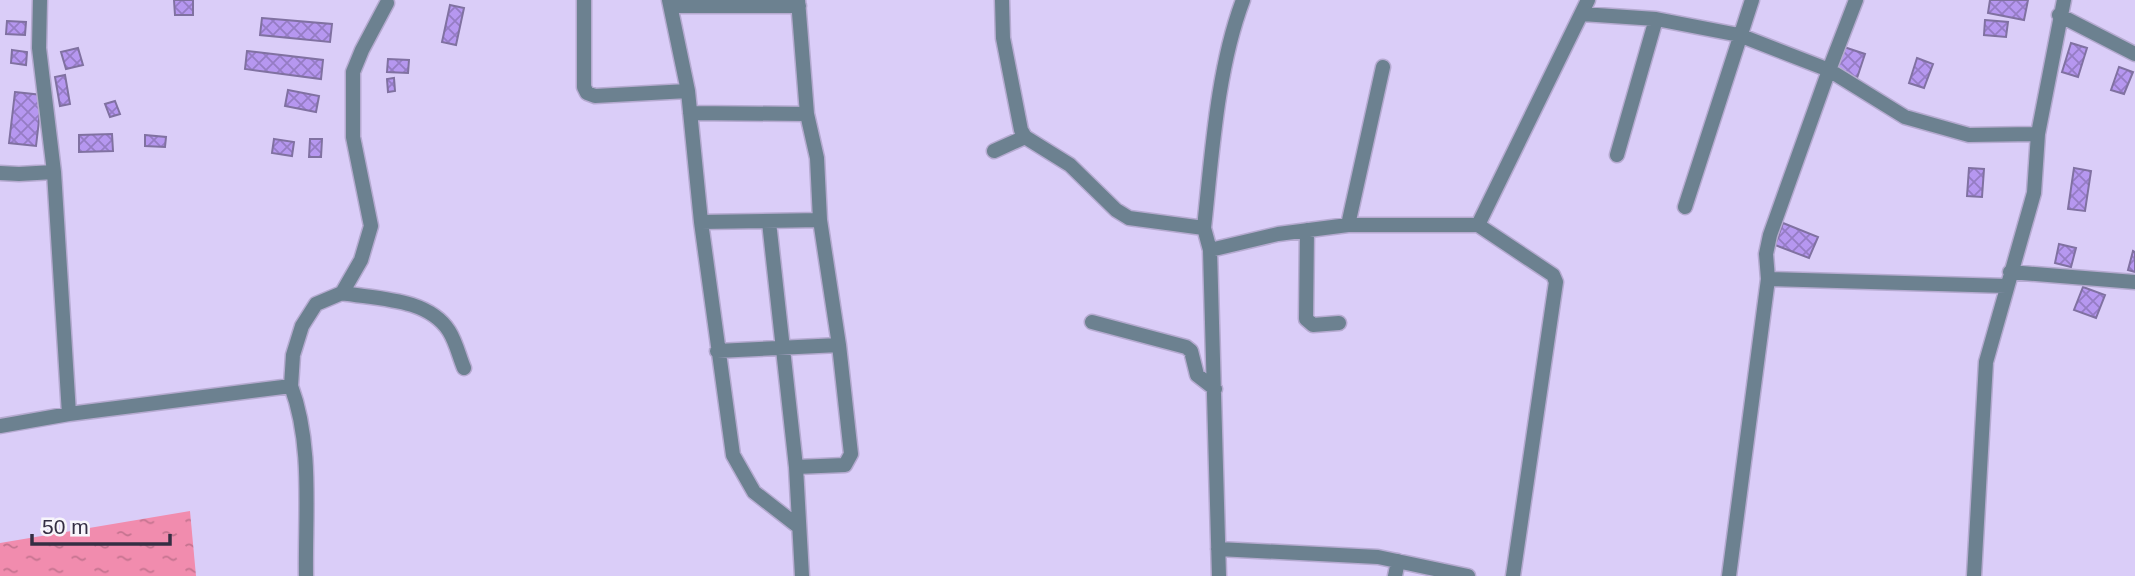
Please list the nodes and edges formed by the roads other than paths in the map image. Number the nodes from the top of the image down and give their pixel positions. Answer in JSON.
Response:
{"nodes":[{"id":1,"x":40,"y":0,"type":"edge"},
{"id":2,"x":584,"y":0,"type":"edge"},
{"id":3,"x":1002,"y":0,"type":"edge"},
{"id":4,"x":1243,"y":0,"type":"edge"},
{"id":5,"x":1752,"y":0,"type":"edge"},
{"id":6,"x":1856,"y":0,"type":"edge"},
{"id":7,"x":2064,"y":0,"type":"edge"},
{"id":8,"x":387,"y":3,"type":"dead end"},
{"id":9,"x":670,"y":3,"type":"edge"},
{"id":10,"x":798,"y":3,"type":"edge"},
{"id":11,"x":1585,"y":7,"type":"edge"},
{"id":12,"x":2059,"y":15,"type":"junction"},
{"id":13,"x":1656,"y":19,"type":"junction"},
{"id":14,"x":1739,"y":35,"type":"junction"},
{"id":15,"x":2135,"y":54,"type":"edge"},
{"id":16,"x":1383,"y":67,"type":"dead end"},
{"id":17,"x":1829,"y":70,"type":"junction"},
{"id":18,"x":688,"y":91,"type":"junction"},
{"id":19,"x":690,"y":113,"type":"junction"},
{"id":20,"x":807,"y":114,"type":"junction"},
{"id":21,"x":2038,"y":134,"type":"junction"},
{"id":22,"x":1025,"y":137,"type":"junction"},
{"id":23,"x":993,"y":151,"type":"dead end"},
{"id":24,"x":1617,"y":155,"type":"dead end"},
{"id":25,"x":54,"y":172,"type":"junction"},
{"id":26,"x":0,"y":173,"type":"edge"},
{"id":27,"x":1685,"y":207,"type":"dead end"},
{"id":28,"x":820,"y":220,"type":"junction"},
{"id":29,"x":701,"y":222,"type":"junction"},
{"id":30,"x":769,"y":222,"type":"junction"},
{"id":31,"x":1348,"y":225,"type":"junction"},
{"id":32,"x":1478,"y":225,"type":"junction"},
{"id":33,"x":1204,"y":228,"type":"junction"},
{"id":34,"x":1307,"y":230,"type":"junction"},
{"id":35,"x":1210,"y":250,"type":"junction"},
{"id":36,"x":1768,"y":279,"type":"junction"},
{"id":37,"x":2008,"y":279,"type":"junction"},
{"id":38,"x":2135,"y":282,"type":"edge"},
{"id":39,"x":342,"y":293,"type":"junction"},
{"id":40,"x":1092,"y":322,"type":"dead end"},
{"id":41,"x":1339,"y":323,"type":"dead end"},
{"id":42,"x":839,"y":345,"type":"junction"},
{"id":43,"x":783,"y":347,"type":"junction"},
{"id":44,"x":717,"y":351,"type":"junction"},
{"id":45,"x":464,"y":368,"type":"dead end"},
{"id":46,"x":291,"y":386,"type":"junction"},
{"id":47,"x":1215,"y":389,"type":"junction"},
{"id":48,"x":69,"y":414,"type":"junction"},
{"id":49,"x":0,"y":426,"type":"edge"},
{"id":50,"x":796,"y":467,"type":"junction"},
{"id":51,"x":799,"y":527,"type":"junction"},
{"id":52,"x":1219,"y":550,"type":"junction"},
{"id":53,"x":1396,"y":569,"type":"edge"},
{"id":54,"x":306,"y":576,"type":"edge"},
{"id":55,"x":802,"y":576,"type":"edge"},
{"id":56,"x":1219,"y":576,"type":"edge"},
{"id":57,"x":1468,"y":576,"type":"edge"},
{"id":58,"x":1513,"y":576,"type":"edge"},
{"id":59,"x":1729,"y":576,"type":"edge"},
{"id":60,"x":1975,"y":576,"type":"edge"}],
"edges":[{"from":1,"to":25,"type":"street"},
{"from":2,"to":18,"type":"street"},
{"from":3,"to":22,"type":"street"},
{"from":4,"to":33,"type":"street"},
{"from":5,"to":14,"type":"street"},
{"from":6,"to":17,"type":"street"},
{"from":7,"to":12,"type":"street"},
{"from":8,"to":39,"type":"street"},
{"from":9,"to":10,"type":"street"},
{"from":9,"to":18,"type":"street"},
{"from":10,"to":20,"type":"street"},
{"from":11,"to":13,"type":"street"},
{"from":11,"to":32,"type":"street"},
{"from":12,"to":15,"type":"street"},
{"from":12,"to":21,"type":"street"},
{"from":13,"to":14,"type":"street"},
{"from":13,"to":24,"type":"street"},
{"from":14,"to":17,"type":"street"},
{"from":14,"to":27,"type":"street"},
{"from":16,"to":31,"type":"street"},
{"from":17,"to":21,"type":"street"},
{"from":17,"to":36,"type":"street"},
{"from":18,"to":19,"type":"street"},
{"from":19,"to":20,"type":"street"},
{"from":19,"to":29,"type":"street"},
{"from":20,"to":28,"type":"street"},
{"from":21,"to":37,"type":"street"},
{"from":22,"to":23,"type":"street"},
{"from":22,"to":33,"type":"street"},
{"from":25,"to":26,"type":"street"},
{"from":25,"to":48,"type":"street"},
{"from":28,"to":30,"type":"street"},
{"from":28,"to":42,"type":"street"},
{"from":29,"to":30,"type":"street"},
{"from":29,"to":44,"type":"street"},
{"from":30,"to":43,"type":"street"},
{"from":31,"to":32,"type":"street"},
{"from":31,"to":34,"type":"street"},
{"from":32,"to":58,"type":"street"},
{"from":33,"to":35,"type":"street"},
{"from":34,"to":35,"type":"street"},
{"from":34,"to":41,"type":"street"},
{"from":35,"to":47,"type":"street"},
{"from":36,"to":37,"type":"street"},
{"from":36,"to":59,"type":"street"},
{"from":37,"to":38,"type":"street"},
{"from":37,"to":60,"type":"street"},
{"from":39,"to":45,"type":"street"},
{"from":39,"to":46,"type":"street"},
{"from":40,"to":47,"type":"street"},
{"from":42,"to":43,"type":"street"},
{"from":42,"to":50,"type":"street"},
{"from":43,"to":44,"type":"street"},
{"from":43,"to":50,"type":"street"},
{"from":44,"to":51,"type":"street"},
{"from":46,"to":48,"type":"street"},
{"from":46,"to":54,"type":"street"},
{"from":47,"to":52,"type":"street"},
{"from":48,"to":49,"type":"street"},
{"from":50,"to":51,"type":"street"},
{"from":51,"to":55,"type":"street"},
{"from":52,"to":53,"type":"street"},
{"from":52,"to":56,"type":"street"},
{"from":53,"to":57,"type":"street"}]}
